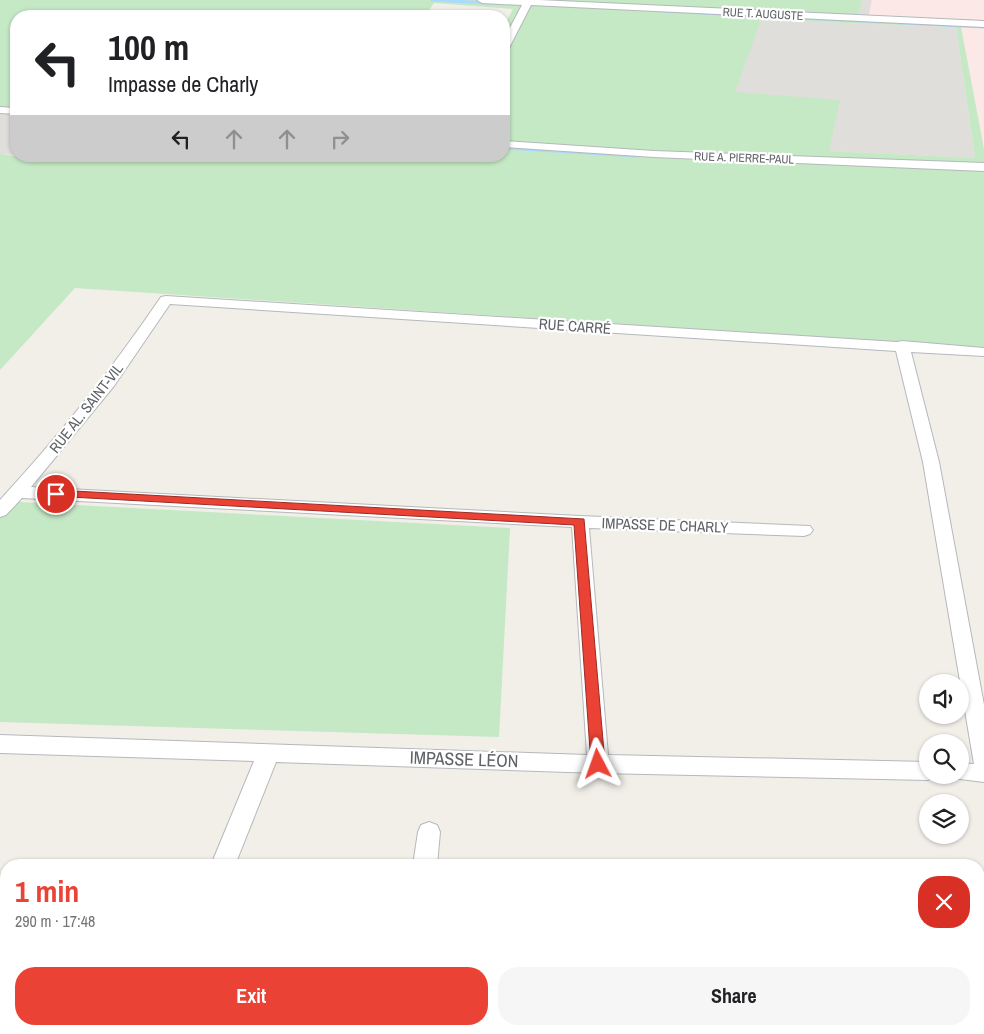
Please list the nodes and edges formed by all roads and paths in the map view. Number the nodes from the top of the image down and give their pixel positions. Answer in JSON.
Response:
{"nodes":[{"id":1,"x":482,"y":0,"type":"edge"},
{"id":2,"x":528,"y":1,"type":"edge"},
{"id":3,"x":984,"y":24,"type":"edge"},
{"id":4,"x":510,"y":36,"type":"edge"},
{"id":5,"x":510,"y":144,"type":"edge"},
{"id":6,"x":984,"y":166,"type":"edge"},
{"id":7,"x":166,"y":300,"type":"joint"},
{"id":8,"x":902,"y":345,"type":"junction"},
{"id":9,"x":984,"y":352,"type":"edge"},
{"id":10,"x":18,"y":492,"type":"junction"},
{"id":11,"x":0,"y":511,"type":"edge"},
{"id":12,"x":580,"y":522,"type":"junction"},
{"id":13,"x":804,"y":530,"type":"dead end"},
{"id":14,"x":0,"y":744,"type":"edge"},
{"id":15,"x":269,"y":752,"type":"junction"},
{"id":16,"x":984,"y":763,"type":"edge"},
{"id":17,"x":598,"y":764,"type":"junction"},
{"id":18,"x":919,"y":771,"type":"edge"},
{"id":19,"x":969,"y":772,"type":"edge"},
{"id":20,"x":984,"y":773,"type":"edge"},
{"id":21,"x":429,"y":832,"type":"dead end"},
{"id":22,"x":224,"y":859,"type":"edge"},
{"id":23,"x":426,"y":859,"type":"edge"}],
"edges":[{"from":1,"to":2,"type":"street","name":"RUE T. AUGUSTE"},
{"from":2,"to":3,"type":"street","name":"RUE T. AUGUSTE"},
{"from":2,"to":4,"type":"street"},
{"from":5,"to":6,"type":"street","name":"RUE A. PIERRE-PAUL"},
{"from":7,"to":8,"type":"street","name":"RUE CARRÉ"},
{"from":7,"to":10,"type":"street","name":"RUE AL. SAINT-VIL"},
{"from":8,"to":9,"type":"street","name":"RUE CARRÉ"},
{"from":8,"to":16,"type":"street"},
{"from":10,"to":11,"type":"street","name":"RUE AL. SAINT-VIL"},
{"from":10,"to":12,"type":"street","name":"IMPASSE DE CHARLY"},
{"from":12,"to":13,"type":"street","name":"IMPASSE DE CHARLY"},
{"from":12,"to":17,"type":"street"},
{"from":14,"to":15,"type":"street","name":"IMPASSE LÉON"},
{"from":15,"to":17,"type":"street","name":"IMPASSE LÉON"},
{"from":15,"to":22,"type":"street"},
{"from":17,"to":18,"type":"street","name":"IMPASSE LÉON"},
{"from":19,"to":20,"type":"street"},
{"from":21,"to":23,"type":"street"}]}
